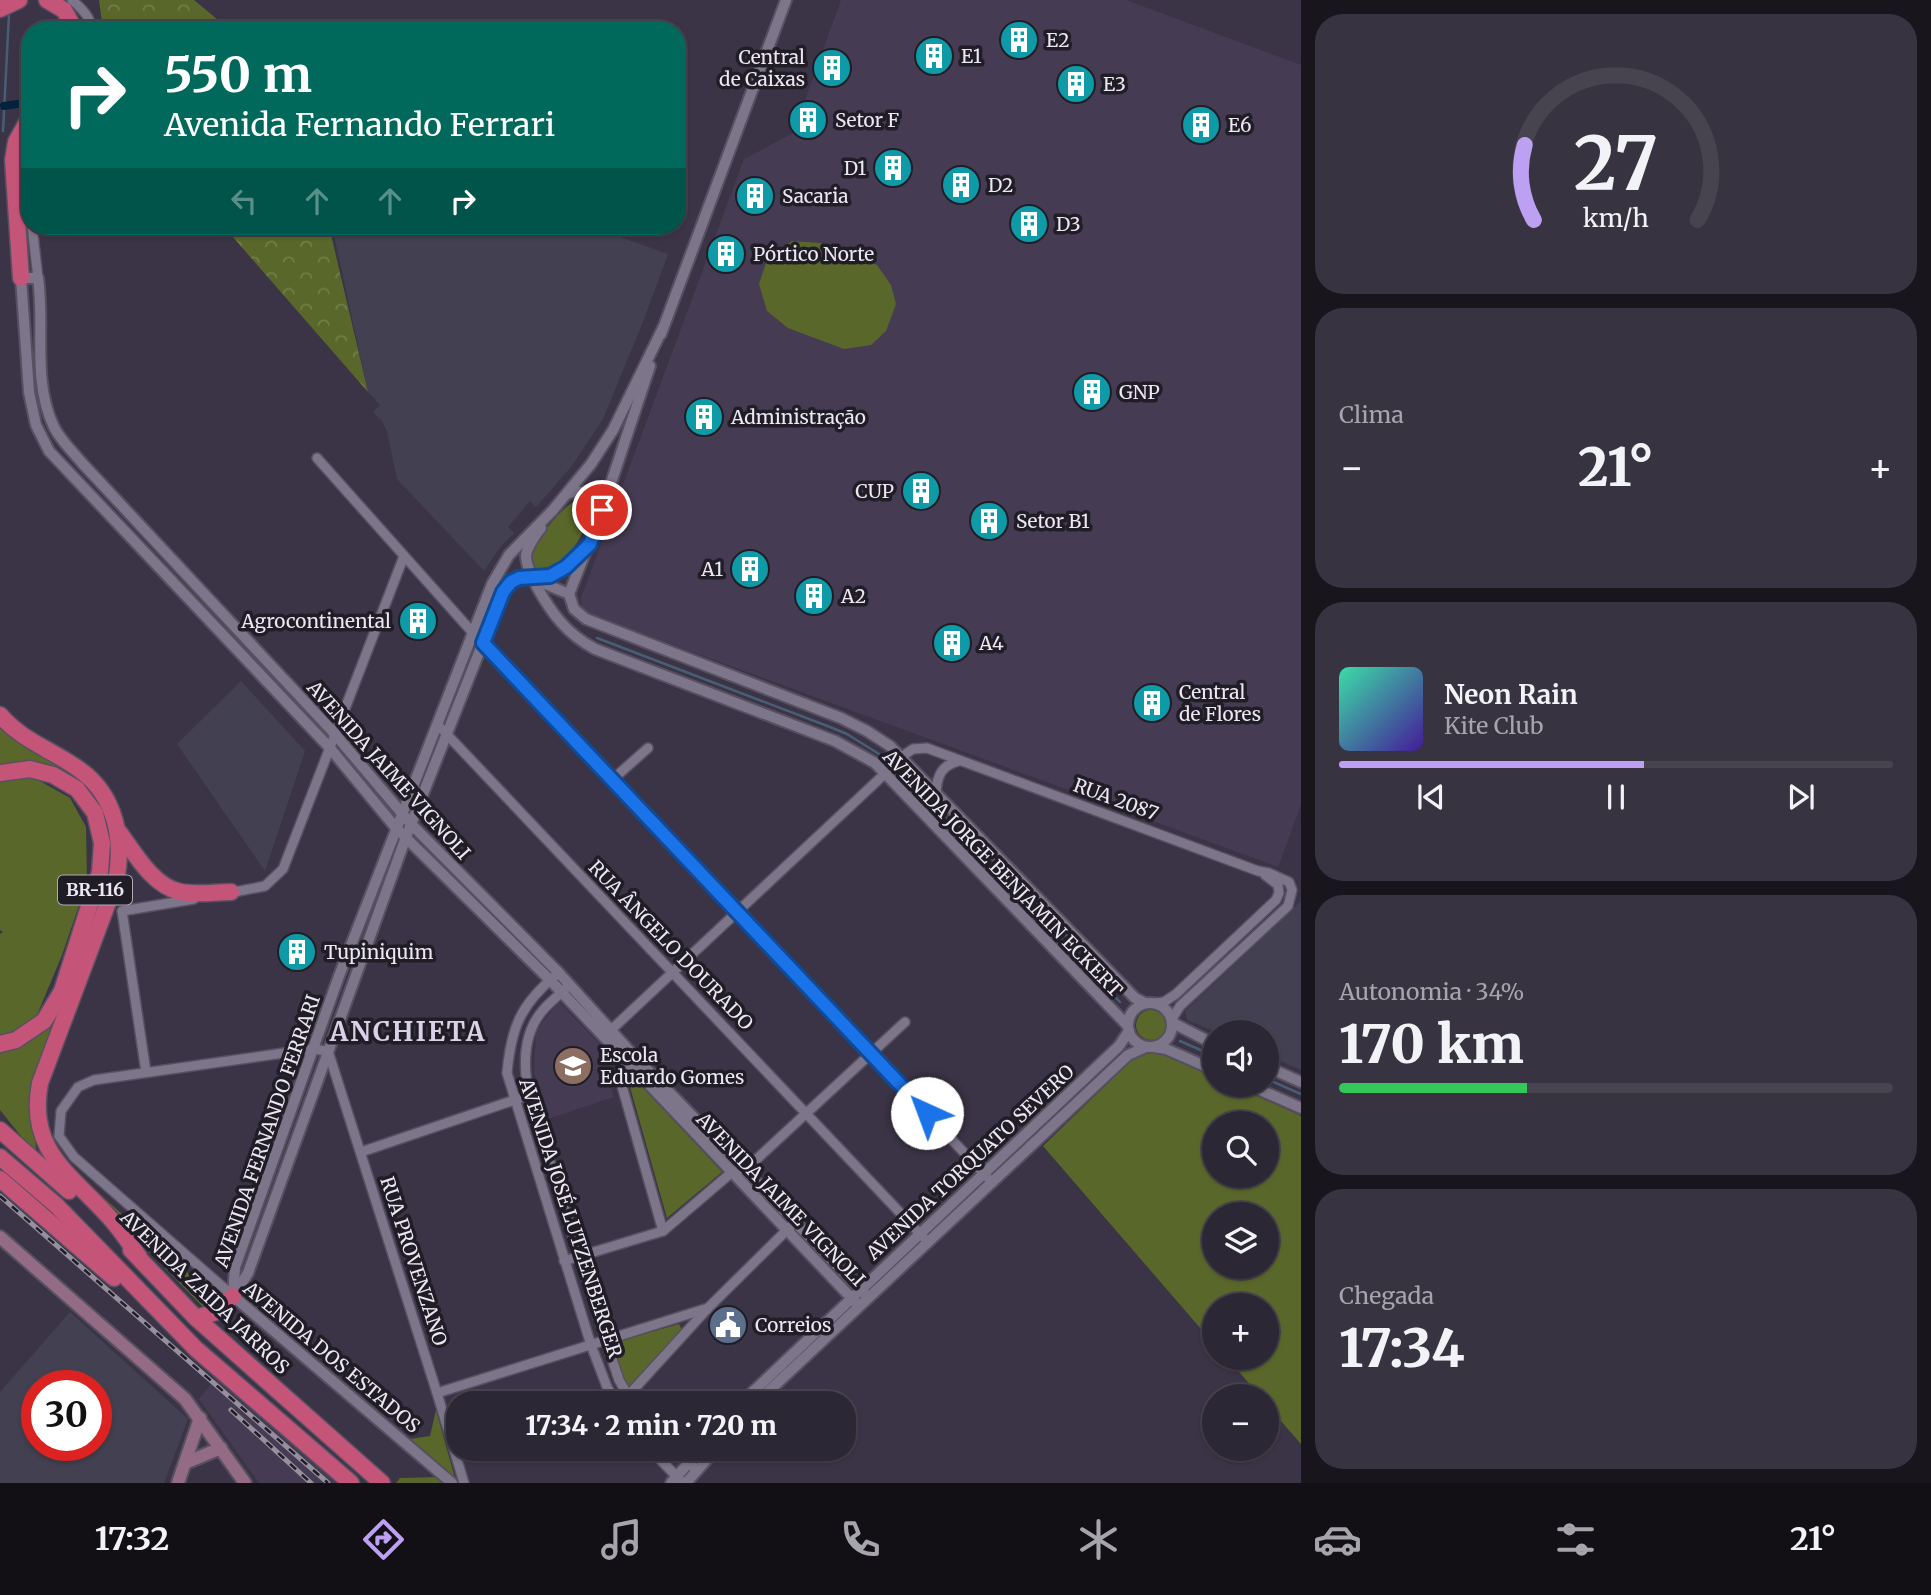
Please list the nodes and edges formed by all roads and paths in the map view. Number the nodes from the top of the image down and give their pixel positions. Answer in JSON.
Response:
{"nodes":[{"id":1,"x":19,"y":0,"type":"edge"},
{"id":2,"x":47,"y":0,"type":"edge"},
{"id":3,"x":72,"y":0,"type":"edge"},
{"id":4,"x":786,"y":0,"type":"edge"},
{"id":5,"x":0,"y":9,"type":"edge"},
{"id":6,"x":70,"y":21,"type":"edge"},
{"id":7,"x":91,"y":21,"type":"edge"},
{"id":8,"x":21,"y":133,"type":"edge"},
{"id":9,"x":21,"y":216,"type":"edge"},
{"id":10,"x":24,"y":235,"type":"edge"},
{"id":11,"x":33,"y":235,"type":"edge"},
{"id":12,"x":30,"y":278,"type":"junction"},
{"id":13,"x":22,"y":295,"type":"junction"},
{"id":14,"x":39,"y":296,"type":"junction"},
{"id":15,"x":663,"y":328,"type":"junction"},
{"id":16,"x":317,"y":458,"type":"dead end"},
{"id":17,"x":567,"y":494,"type":"junction"},
{"id":18,"x":553,"y":510,"type":"junction"},
{"id":19,"x":602,"y":510,"type":"junction"},
{"id":20,"x":131,"y":515,"type":"junction"},
{"id":21,"x":119,"y":525,"type":"junction"},
{"id":22,"x":590,"y":544,"type":"junction"},
{"id":23,"x":404,"y":555,"type":"junction"},
{"id":24,"x":533,"y":579,"type":"junction"},
{"id":25,"x":569,"y":594,"type":"junction"},
{"id":26,"x":473,"y":633,"type":"junction"},
{"id":27,"x":483,"y":643,"type":"junction"},
{"id":28,"x":0,"y":715,"type":"edge"},
{"id":29,"x":437,"y":724,"type":"junction"},
{"id":30,"x":334,"y":733,"type":"junction"},
{"id":31,"x":447,"y":733,"type":"junction"},
{"id":32,"x":329,"y":747,"type":"junction"},
{"id":33,"x":648,"y":748,"type":"dead end"},
{"id":34,"x":427,"y":750,"type":"junction"},
{"id":35,"x":905,"y":755,"type":"junction"},
{"id":36,"x":961,"y":761,"type":"junction"},
{"id":37,"x":0,"y":773,"type":"edge"},
{"id":38,"x":886,"y":773,"type":"junction"},
{"id":39,"x":612,"y":780,"type":"junction"},
{"id":40,"x":936,"y":793,"type":"junction"},
{"id":41,"x":402,"y":814,"type":"junction"},
{"id":42,"x":411,"y":824,"type":"junction"},
{"id":43,"x":396,"y":828,"type":"junction"},
{"id":44,"x":119,"y":832,"type":"junction"},
{"id":45,"x":406,"y":837,"type":"junction"},
{"id":46,"x":1258,"y":871,"type":"junction"},
{"id":47,"x":231,"y":892,"type":"junction"},
{"id":48,"x":737,"y":912,"type":"junction"},
{"id":49,"x":559,"y":972,"type":"junction"},
{"id":50,"x":673,"y":972,"type":"junction"},
{"id":51,"x":339,"y":976,"type":"junction"},
{"id":52,"x":550,"y":980,"type":"junction"},
{"id":53,"x":353,"y":982,"type":"junction"},
{"id":54,"x":565,"y":989,"type":"junction"},
{"id":55,"x":1150,"y":1003,"type":"junction"},
{"id":56,"x":1172,"y":1021,"type":"junction"},
{"id":57,"x":905,"y":1022,"type":"dead end"},
{"id":58,"x":1128,"y":1028,"type":"junction"},
{"id":59,"x":611,"y":1030,"type":"junction"},
{"id":60,"x":1202,"y":1037,"type":"edge"},
{"id":61,"x":0,"y":1044,"type":"edge"},
{"id":62,"x":1150,"y":1047,"type":"junction"},
{"id":63,"x":312,"y":1049,"type":"junction"},
{"id":64,"x":328,"y":1051,"type":"junction"},
{"id":65,"x":871,"y":1054,"type":"junction"},
{"id":66,"x":632,"y":1061,"type":"junction"},
{"id":67,"x":1202,"y":1065,"type":"edge"},
{"id":68,"x":146,"y":1072,"type":"junction"},
{"id":69,"x":1279,"y":1072,"type":"edge"},
{"id":70,"x":1301,"y":1082,"type":"edge"},
{"id":71,"x":529,"y":1095,"type":"junction"},
{"id":72,"x":1276,"y":1097,"type":"edge"},
{"id":73,"x":514,"y":1100,"type":"junction"},
{"id":74,"x":1301,"y":1108,"type":"edge"},
{"id":75,"x":807,"y":1114,"type":"junction"},
{"id":76,"x":0,"y":1123,"type":"edge"},
{"id":77,"x":0,"y":1130,"type":"edge"},
{"id":78,"x":18,"y":1146,"type":"junction"},
{"id":79,"x":361,"y":1152,"type":"junction"},
{"id":80,"x":0,"y":1157,"type":"edge"},
{"id":81,"x":746,"y":1170,"type":"junction"},
{"id":82,"x":731,"y":1173,"type":"junction"},
{"id":83,"x":984,"y":1173,"type":"junction"},
{"id":84,"x":0,"y":1179,"type":"edge"},
{"id":85,"x":992,"y":1182,"type":"junction"},
{"id":86,"x":792,"y":1226,"type":"junction"},
{"id":87,"x":663,"y":1231,"type":"junction"},
{"id":88,"x":0,"y":1237,"type":"edge"},
{"id":89,"x":924,"y":1237,"type":"junction"},
{"id":90,"x":580,"y":1256,"type":"junction"},
{"id":91,"x":139,"y":1257,"type":"junction"},
{"id":92,"x":564,"y":1261,"type":"junction"},
{"id":93,"x":864,"y":1293,"type":"junction"},
{"id":94,"x":233,"y":1296,"type":"junction"},
{"id":95,"x":855,"y":1301,"type":"junction"},
{"id":96,"x":708,"y":1308,"type":"junction"},
{"id":97,"x":196,"y":1318,"type":"junction"},
{"id":98,"x":606,"y":1341,"type":"junction"},
{"id":99,"x":591,"y":1345,"type":"junction"},
{"id":100,"x":196,"y":1349,"type":"junction"},
{"id":101,"x":802,"y":1351,"type":"junction"},
{"id":102,"x":610,"y":1391,"type":"edge"},
{"id":103,"x":625,"y":1391,"type":"edge"},
{"id":104,"x":638,"y":1391,"type":"edge"},
{"id":105,"x":755,"y":1391,"type":"edge"},
{"id":106,"x":767,"y":1391,"type":"edge"},
{"id":107,"x":437,"y":1393,"type":"junction"},
{"id":108,"x":200,"y":1418,"type":"junction"},
{"id":109,"x":221,"y":1448,"type":"junction"},
{"id":110,"x":661,"y":1461,"type":"edge"},
{"id":111,"x":687,"y":1461,"type":"edge"},
{"id":112,"x":696,"y":1461,"type":"edge"},
{"id":113,"x":701,"y":1461,"type":"edge"},
{"id":114,"x":185,"y":1463,"type":"junction"},
{"id":115,"x":693,"y":1467,"type":"junction"},
{"id":116,"x":679,"y":1481,"type":"edge"},
{"id":117,"x":178,"y":1483,"type":"edge"},
{"id":118,"x":246,"y":1483,"type":"edge"},
{"id":119,"x":351,"y":1483,"type":"edge"},
{"id":120,"x":382,"y":1483,"type":"edge"},
{"id":121,"x":452,"y":1483,"type":"edge"},
{"id":122,"x":464,"y":1483,"type":"edge"}],
"edges":[{"from":1,"to":5,"type":"highway"},
{"from":2,"to":6,"type":"highway"},
{"from":3,"to":7,"type":"street"},
{"from":4,"to":15,"type":"street","name":"AVENIDA FERNANDO FERRARI"},
{"from":8,"to":9,"type":"highway"},
{"from":10,"to":12,"type":"highway"},
{"from":11,"to":12,"type":"street","name":"AVENIDA JAIME VIGNOLI"},
{"from":12,"to":13,"type":"street","name":"AVENIDA JAIME VIGNOLI"},
{"from":12,"to":14,"type":"street","name":"AVENIDA JAIME VIGNOLI"},
{"from":13,"to":14,"type":"street"},
{"from":13,"to":21,"type":"street","name":"AVENIDA JAIME VIGNOLI"},
{"from":14,"to":20,"type":"street","name":"AVENIDA JAIME VIGNOLI"},
{"from":15,"to":17,"type":"street","name":"AVENIDA FERNANDO FERRARI"},
{"from":15,"to":19,"type":"street","name":"AVENIDA FERNANDO FERRARI"},
{"from":16,"to":23,"type":"street"},
{"from":17,"to":18,"type":"street","name":"AVENIDA FERNANDO FERRARI"},
{"from":17,"to":19,"type":"street"},
{"from":18,"to":24,"type":"street"},
{"from":18,"to":26,"type":"street","name":"AVENIDA FERNANDO FERRARI"},
{"from":19,"to":22,"type":"street","name":"AVENIDA FERNANDO FERRARI"},
{"from":20,"to":21,"type":"street"},
{"from":20,"to":30,"type":"street","name":"AVENIDA JAIME VIGNOLI"},
{"from":21,"to":32,"type":"street","name":"AVENIDA JAIME VIGNOLI"},
{"from":22,"to":24,"type":"street","name":"AVENIDA FERNANDO FERRARI"},
{"from":22,"to":25,"type":"street","name":"AVENIDA FERNANDO FERRARI"},
{"from":23,"to":26,"type":"street"},
{"from":23,"to":30,"type":"street"},
{"from":24,"to":25,"type":"street"},
{"from":24,"to":27,"type":"street","name":"AVENIDA FERNANDO FERRARI"},
{"from":24,"to":38,"type":"street","name":"AVENIDA JORGE BENJAMIN ECKERT"},
{"from":25,"to":35,"type":"street","name":"AVENIDA JORGE BENJAMIN ECKERT"},
{"from":26,"to":27,"type":"street"},
{"from":26,"to":29,"type":"street","name":"AVENIDA FERNANDO FERRARI"},
{"from":27,"to":31,"type":"street","name":"AVENIDA FERNANDO FERRARI"},
{"from":27,"to":39,"type":"street"},
{"from":28,"to":44,"type":"highway"},
{"from":29,"to":31,"type":"street","name":"RUA ÂNGELO DOURADO"},
{"from":29,"to":34,"type":"street","name":"AVENIDA FERNANDO FERRARI"},
{"from":30,"to":32,"type":"street"},
{"from":30,"to":41,"type":"street","name":"AVENIDA JAIME VIGNOLI"},
{"from":31,"to":34,"type":"street"},
{"from":31,"to":42,"type":"street","name":"AVENIDA FERNANDO FERRARI"},
{"from":31,"to":50,"type":"street","name":"RUA ÂNGELO DOURADO"},
{"from":32,"to":43,"type":"street","name":"AVENIDA JAIME VIGNOLI"},
{"from":32,"to":47,"type":"street"},
{"from":33,"to":39,"type":"street"},
{"from":34,"to":41,"type":"street","name":"AVENIDA FERNANDO FERRARI"},
{"from":35,"to":36,"type":"street","name":"RUA 2087"},
{"from":35,"to":38,"type":"street"},
{"from":35,"to":40,"type":"street","name":"AVENIDA JORGE BENJAMIN ECKERT"},
{"from":36,"to":40,"type":"street"},
{"from":36,"to":46,"type":"street","name":"RUA 2087"},
{"from":37,"to":61,"type":"highway","number":"BR-116"},
{"from":38,"to":48,"type":"street"},
{"from":38,"to":58,"type":"street","name":"AVENIDA JORGE BENJAMIN ECKERT"},
{"from":39,"to":48,"type":"street"},
{"from":40,"to":55,"type":"street","name":"AVENIDA JORGE BENJAMIN ECKERT"},
{"from":41,"to":42,"type":"street","name":"AVENIDA JAIME VIGNOLI"},
{"from":41,"to":43,"type":"street","name":"AVENIDA FERNANDO FERRARI"},
{"from":42,"to":45,"type":"street","name":"AVENIDA FERNANDO FERRARI"},
{"from":42,"to":49,"type":"street","name":"AVENIDA JAIME VIGNOLI"},
{"from":43,"to":45,"type":"street","name":"AVENIDA JAIME VIGNOLI"},
{"from":43,"to":51,"type":"street","name":"AVENIDA FERNANDO FERRARI"},
{"from":44,"to":47,"type":"highway"},
{"from":44,"to":91,"type":"highway"},
{"from":45,"to":52,"type":"street","name":"AVENIDA JAIME VIGNOLI"},
{"from":45,"to":53,"type":"street","name":"AVENIDA FERNANDO FERRARI"},
{"from":46,"to":55,"type":"street"},
{"from":46,"to":56,"type":"street","name":"RUA 2087"},
{"from":47,"to":68,"type":"street"},
{"from":48,"to":50,"type":"street"},
{"from":48,"to":65,"type":"street"},
{"from":49,"to":52,"type":"street","name":"AVENIDA JOSÉ LUTZENBERGER"},
{"from":49,"to":54,"type":"street","name":"AVENIDA JAIME VIGNOLI"},
{"from":50,"to":59,"type":"street"},
{"from":50,"to":75,"type":"street","name":"RUA ÂNGELO DOURADO"},
{"from":51,"to":53,"type":"street"},
{"from":51,"to":63,"type":"street","name":"AVENIDA FERNANDO FERRARI"},
{"from":52,"to":54,"type":"street","name":"AVENIDA JAIME VIGNOLI"},
{"from":52,"to":73,"type":"street","name":"AVENIDA JOSÉ LUTZENBERGER"},
{"from":53,"to":64,"type":"street","name":"AVENIDA FERNANDO FERRARI"},
{"from":54,"to":59,"type":"street","name":"AVENIDA JAIME VIGNOLI"},
{"from":54,"to":66,"type":"street","name":"AVENIDA JAIME VIGNOLI"},
{"from":54,"to":71,"type":"street","name":"AVENIDA JOSÉ LUTZENBERGER"},
{"from":55,"to":56,"type":"street"},
{"from":55,"to":58,"type":"street"},
{"from":56,"to":60,"type":"street"},
{"from":56,"to":62,"type":"street"},
{"from":57,"to":65,"type":"street"},
{"from":58,"to":62,"type":"street"},
{"from":58,"to":83,"type":"street","name":"AVENIDA TORQUATO SEVERO"},
{"from":59,"to":66,"type":"street","name":"AVENIDA JAIME VIGNOLI"},
{"from":62,"to":67,"type":"street"},
{"from":62,"to":85,"type":"street","name":"AVENIDA TORQUATO SEVERO"},
{"from":63,"to":64,"type":"street"},
{"from":63,"to":68,"type":"street"},
{"from":63,"to":94,"type":"street","name":"AVENIDA FERNANDO FERRARI"},
{"from":64,"to":79,"type":"street","name":"RUA PROVENZANO"},
{"from":64,"to":94,"type":"street","name":"AVENIDA FERNANDO FERRARI"},
{"from":65,"to":75,"type":"street"},
{"from":65,"to":83,"type":"street"},
{"from":66,"to":81,"type":"street","name":"AVENIDA JAIME VIGNOLI"},
{"from":66,"to":82,"type":"street","name":"AVENIDA JAIME VIGNOLI"},
{"from":66,"to":87,"type":"street"},
{"from":68,"to":94,"type":"street","name":"AVENIDA DOS ESTADOS"},
{"from":69,"to":70,"type":"street"},
{"from":71,"to":73,"type":"street"},
{"from":71,"to":90,"type":"street","name":"AVENIDA JOSÉ LUTZENBERGER"},
{"from":72,"to":74,"type":"street"},
{"from":73,"to":79,"type":"street"},
{"from":73,"to":92,"type":"street","name":"AVENIDA JOSÉ LUTZENBERGER"},
{"from":75,"to":81,"type":"street"},
{"from":75,"to":89,"type":"street","name":"RUA ÂNGELO DOURADO"},
{"from":76,"to":78,"type":"highway"},
{"from":77,"to":78,"type":"highway","name":"AVENIDA ZAIDA JARROS"},
{"from":78,"to":91,"type":"highway","name":"AVENIDA ZAIDA JARROS"},
{"from":79,"to":107,"type":"street","name":"RUA PROVENZANO"},
{"from":80,"to":100,"type":"highway"},
{"from":81,"to":82,"type":"street"},
{"from":81,"to":86,"type":"street","name":"AVENIDA JAIME VIGNOLI"},
{"from":82,"to":86,"type":"street","name":"AVENIDA JAIME VIGNOLI"},
{"from":82,"to":87,"type":"street"},
{"from":83,"to":85,"type":"street"},
{"from":83,"to":89,"type":"street","name":"AVENIDA TORQUATO SEVERO"},
{"from":84,"to":100,"type":"highway"},
{"from":85,"to":89,"type":"street","name":"AVENIDA TORQUATO SEVERO"},
{"from":86,"to":93,"type":"street","name":"AVENIDA JAIME VIGNOLI"},
{"from":86,"to":95,"type":"street","name":"AVENIDA JAIME VIGNOLI"},
{"from":86,"to":96,"type":"street"},
{"from":87,"to":90,"type":"street"},
{"from":88,"to":108,"type":"main road"},
{"from":89,"to":93,"type":"street","name":"AVENIDA TORQUATO SEVERO"},
{"from":90,"to":92,"type":"street"},
{"from":90,"to":98,"type":"street","name":"AVENIDA JOSÉ LUTZENBERGER"},
{"from":91,"to":97,"type":"highway","name":"AVENIDA ZAIDA JARROS"},
{"from":92,"to":99,"type":"street","name":"AVENIDA JOSÉ LUTZENBERGER"},
{"from":93,"to":95,"type":"street","name":"AVENIDA TORQUATO SEVERO"},
{"from":94,"to":97,"type":"highway"},
{"from":94,"to":121,"type":"street","name":"AVENIDA DOS ESTADOS"},
{"from":95,"to":101,"type":"street","name":"AVENIDA TORQUATO SEVERO"},
{"from":96,"to":98,"type":"street"},
{"from":96,"to":104,"type":"street"},
{"from":97,"to":120,"type":"highway","name":"AVENIDA ZAIDA JARROS"},
{"from":98,"to":99,"type":"street"},
{"from":98,"to":103,"type":"street","name":"AVENIDA JOSÉ LUTZENBERGER"},
{"from":99,"to":102,"type":"street","name":"AVENIDA JOSÉ LUTZENBERGER"},
{"from":99,"to":107,"type":"street"},
{"from":100,"to":119,"type":"highway"},
{"from":101,"to":105,"type":"street","name":"AVENIDA TORQUATO SEVERO"},
{"from":101,"to":106,"type":"street","name":"AVENIDA TORQUATO SEVERO"},
{"from":107,"to":122,"type":"street","name":"RUA PROVENZANO"},
{"from":108,"to":109,"type":"main road"},
{"from":108,"to":114,"type":"main road"},
{"from":109,"to":114,"type":"main road"},
{"from":109,"to":118,"type":"main road"},
{"from":110,"to":116,"type":"street"},
{"from":111,"to":115,"type":"street"},
{"from":112,"to":115,"type":"street"},
{"from":113,"to":115,"type":"street"},
{"from":114,"to":117,"type":"main road"},
{"from":115,"to":116,"type":"street"}]}
